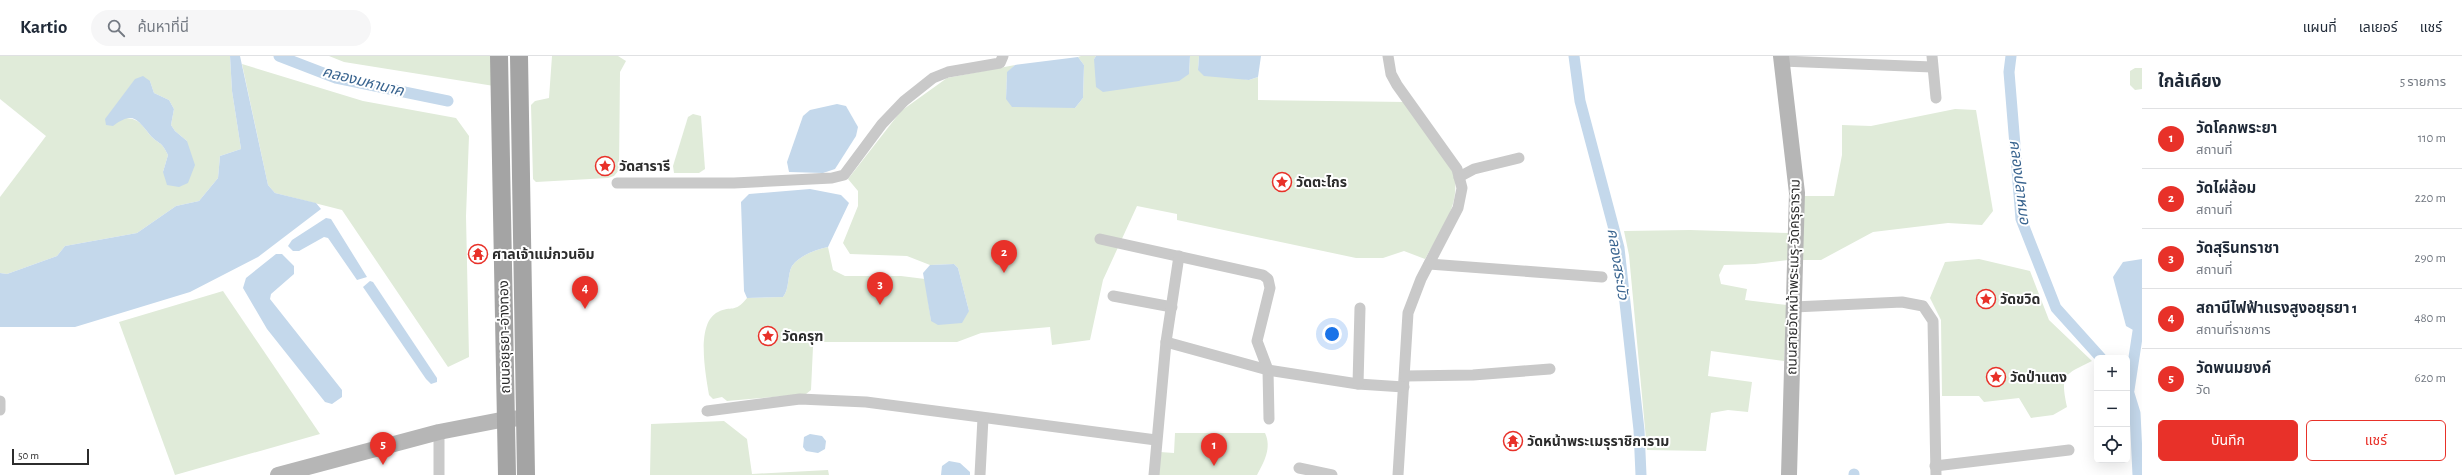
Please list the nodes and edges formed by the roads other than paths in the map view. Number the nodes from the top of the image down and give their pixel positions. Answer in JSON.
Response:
{"nodes":[{"id":1,"x":499,"y":56,"type":"edge"},
{"id":2,"x":519,"y":56,"type":"edge"},
{"id":3,"x":1003,"y":56,"type":"edge"},
{"id":4,"x":1388,"y":56,"type":"edge"},
{"id":5,"x":1782,"y":59,"type":"edge"},
{"id":6,"x":1932,"y":62,"type":"edge"},
{"id":7,"x":1936,"y":98,"type":"dead end"},
{"id":8,"x":1519,"y":158,"type":"dead end"},
{"id":9,"x":1459,"y":177,"type":"junction"},
{"id":10,"x":616,"y":183,"type":"dead end"},
{"id":11,"x":1100,"y":239,"type":"dead end"},
{"id":12,"x":1179,"y":256,"type":"junction"},
{"id":13,"x":1429,"y":264,"type":"junction"},
{"id":14,"x":1602,"y":277,"type":"dead end"},
{"id":15,"x":1113,"y":296,"type":"dead end"},
{"id":16,"x":1172,"y":307,"type":"junction"},
{"id":17,"x":1794,"y":307,"type":"junction"},
{"id":18,"x":1360,"y":308,"type":"dead end"},
{"id":19,"x":1166,"y":342,"type":"junction"},
{"id":20,"x":1550,"y":369,"type":"dead end"},
{"id":21,"x":1268,"y":370,"type":"junction"},
{"id":22,"x":1404,"y":381,"type":"junction"},
{"id":23,"x":1358,"y":384,"type":"junction"},
{"id":24,"x":0,"y":401,"type":"edge"},
{"id":25,"x":0,"y":410,"type":"edge"},
{"id":26,"x":707,"y":411,"type":"dead end"},
{"id":27,"x":525,"y":418,"type":"junction"},
{"id":28,"x":983,"y":418,"type":"junction"},
{"id":29,"x":506,"y":419,"type":"junction"},
{"id":30,"x":1269,"y":419,"type":"dead end"},
{"id":31,"x":439,"y":432,"type":"junction"},
{"id":32,"x":1156,"y":440,"type":"junction"},
{"id":33,"x":2069,"y":450,"type":"dead end"},
{"id":34,"x":1299,"y":468,"type":"dead end"},
{"id":35,"x":1936,"y":471,"type":"edge"},
{"id":36,"x":278,"y":475,"type":"edge"},
{"id":37,"x":439,"y":475,"type":"edge"},
{"id":38,"x":507,"y":475,"type":"edge"},
{"id":39,"x":526,"y":475,"type":"edge"},
{"id":40,"x":980,"y":475,"type":"edge"},
{"id":41,"x":1154,"y":475,"type":"edge"},
{"id":42,"x":1332,"y":475,"type":"edge"},
{"id":43,"x":1398,"y":475,"type":"edge"},
{"id":44,"x":1789,"y":475,"type":"edge"}],
"edges":[{"from":1,"to":29,"type":"main road","name":"ถนนอยุธยา-อ่างทอง"},
{"from":2,"to":27,"type":"main road","name":"ถนนอยุธยา-อ่างทอง"},
{"from":3,"to":10,"type":"street"},
{"from":4,"to":9,"type":"street"},
{"from":5,"to":6,"type":"street"},
{"from":5,"to":17,"type":"street","name":"ถนนสายวัดหน้าพระเมรุ-วัดครุธาราม"},
{"from":6,"to":7,"type":"street"},
{"from":8,"to":9,"type":"street"},
{"from":9,"to":13,"type":"street"},
{"from":11,"to":12,"type":"street"},
{"from":12,"to":16,"type":"street"},
{"from":12,"to":21,"type":"street"},
{"from":13,"to":14,"type":"street"},
{"from":13,"to":22,"type":"street"},
{"from":15,"to":16,"type":"street"},
{"from":16,"to":19,"type":"street"},
{"from":17,"to":35,"type":"street"},
{"from":17,"to":44,"type":"street","name":"ถนนสายวัดหน้าพระเมรุ-วัดครุธาราม"},
{"from":18,"to":23,"type":"street"},
{"from":19,"to":21,"type":"street"},
{"from":19,"to":32,"type":"street"},
{"from":20,"to":22,"type":"street"},
{"from":21,"to":23,"type":"street"},
{"from":21,"to":30,"type":"street"},
{"from":22,"to":23,"type":"street"},
{"from":22,"to":43,"type":"street"},
{"from":24,"to":25,"type":"street"},
{"from":26,"to":28,"type":"street"},
{"from":27,"to":29,"type":"street"},
{"from":27,"to":39,"type":"main road","name":"ถนนอยุธยา-อ่างทอง"},
{"from":28,"to":32,"type":"street"},
{"from":28,"to":40,"type":"street"},
{"from":29,"to":31,"type":"street"},
{"from":29,"to":38,"type":"main road","name":"ถนนอยุธยา-อ่างทอง"},
{"from":31,"to":36,"type":"street"},
{"from":31,"to":37,"type":"street"},
{"from":32,"to":41,"type":"street"},
{"from":33,"to":35,"type":"street"},
{"from":34,"to":42,"type":"street"}]}
